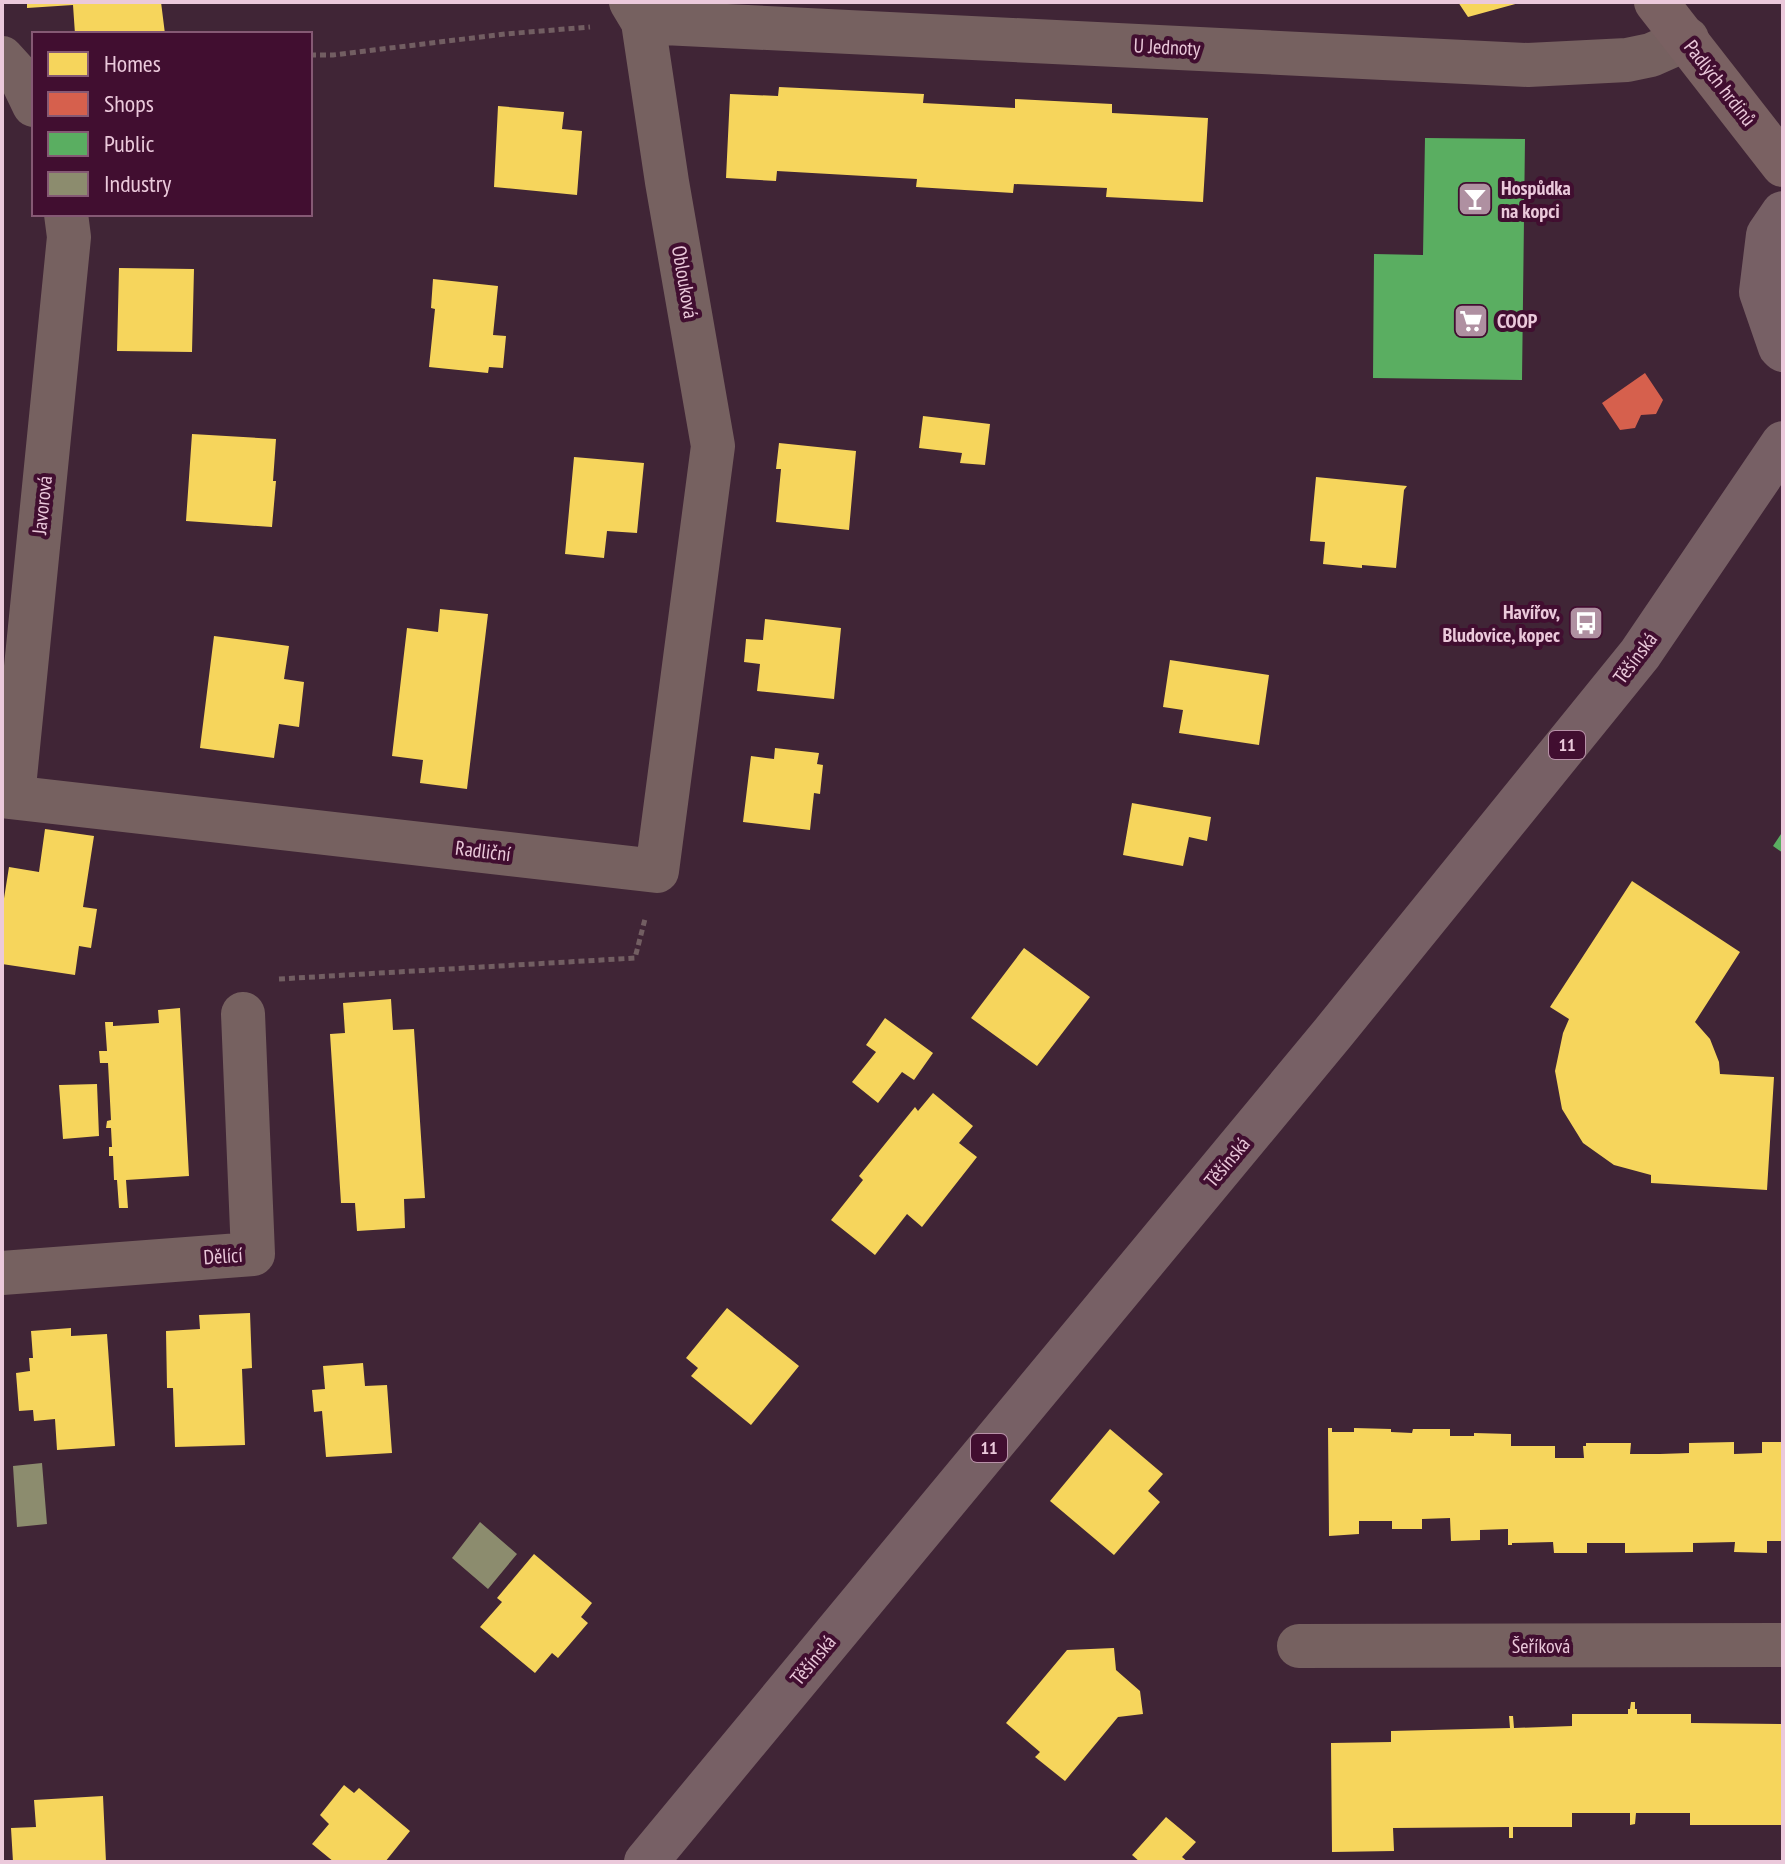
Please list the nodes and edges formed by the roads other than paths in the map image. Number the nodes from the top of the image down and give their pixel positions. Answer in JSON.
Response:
{"nodes":[{"id":1,"x":1656,"y":2,"type":"edge"},
{"id":2,"x":637,"y":12,"type":"edge"},
{"id":3,"x":1687,"y":39,"type":"junction"},
{"id":4,"x":2,"y":58,"type":"edge"},
{"id":5,"x":32,"y":101,"type":"edge"},
{"id":6,"x":1783,"y":165,"type":"edge"},
{"id":7,"x":1783,"y":213,"type":"edge"},
{"id":8,"x":66,"y":216,"type":"edge"},
{"id":9,"x":1783,"y":350,"type":"edge"},
{"id":10,"x":1783,"y":443,"type":"edge"},
{"id":11,"x":7,"y":796,"type":"edge"},
{"id":12,"x":657,"y":871,"type":"joint"},
{"id":13,"x":243,"y":1014,"type":"road end"},
{"id":14,"x":2,"y":1273,"type":"edge"},
{"id":15,"x":1783,"y":1645,"type":"edge"},
{"id":16,"x":1299,"y":1646,"type":"dead end"},
{"id":17,"x":646,"y":1862,"type":"edge"}],
"edges":[{"from":1,"to":3,"type":"street","name":"Padlých hrdinů"},
{"from":2,"to":3,"type":"street","name":"U Jednoty"},
{"from":2,"to":12,"type":"street","name":"Oblouková"},
{"from":3,"to":6,"type":"street","name":"Padlých hrdinů"},
{"from":4,"to":5,"type":"street"},
{"from":7,"to":9,"type":"main road"},
{"from":8,"to":11,"type":"street","name":"Javorová"},
{"from":10,"to":17,"type":"main road","name":"Těšínská","number":"11"},
{"from":11,"to":12,"type":"street","name":"Radliční"},
{"from":13,"to":14,"type":"street","name":"Dělící"},
{"from":15,"to":16,"type":"street","name":"Šeříková"}]}
